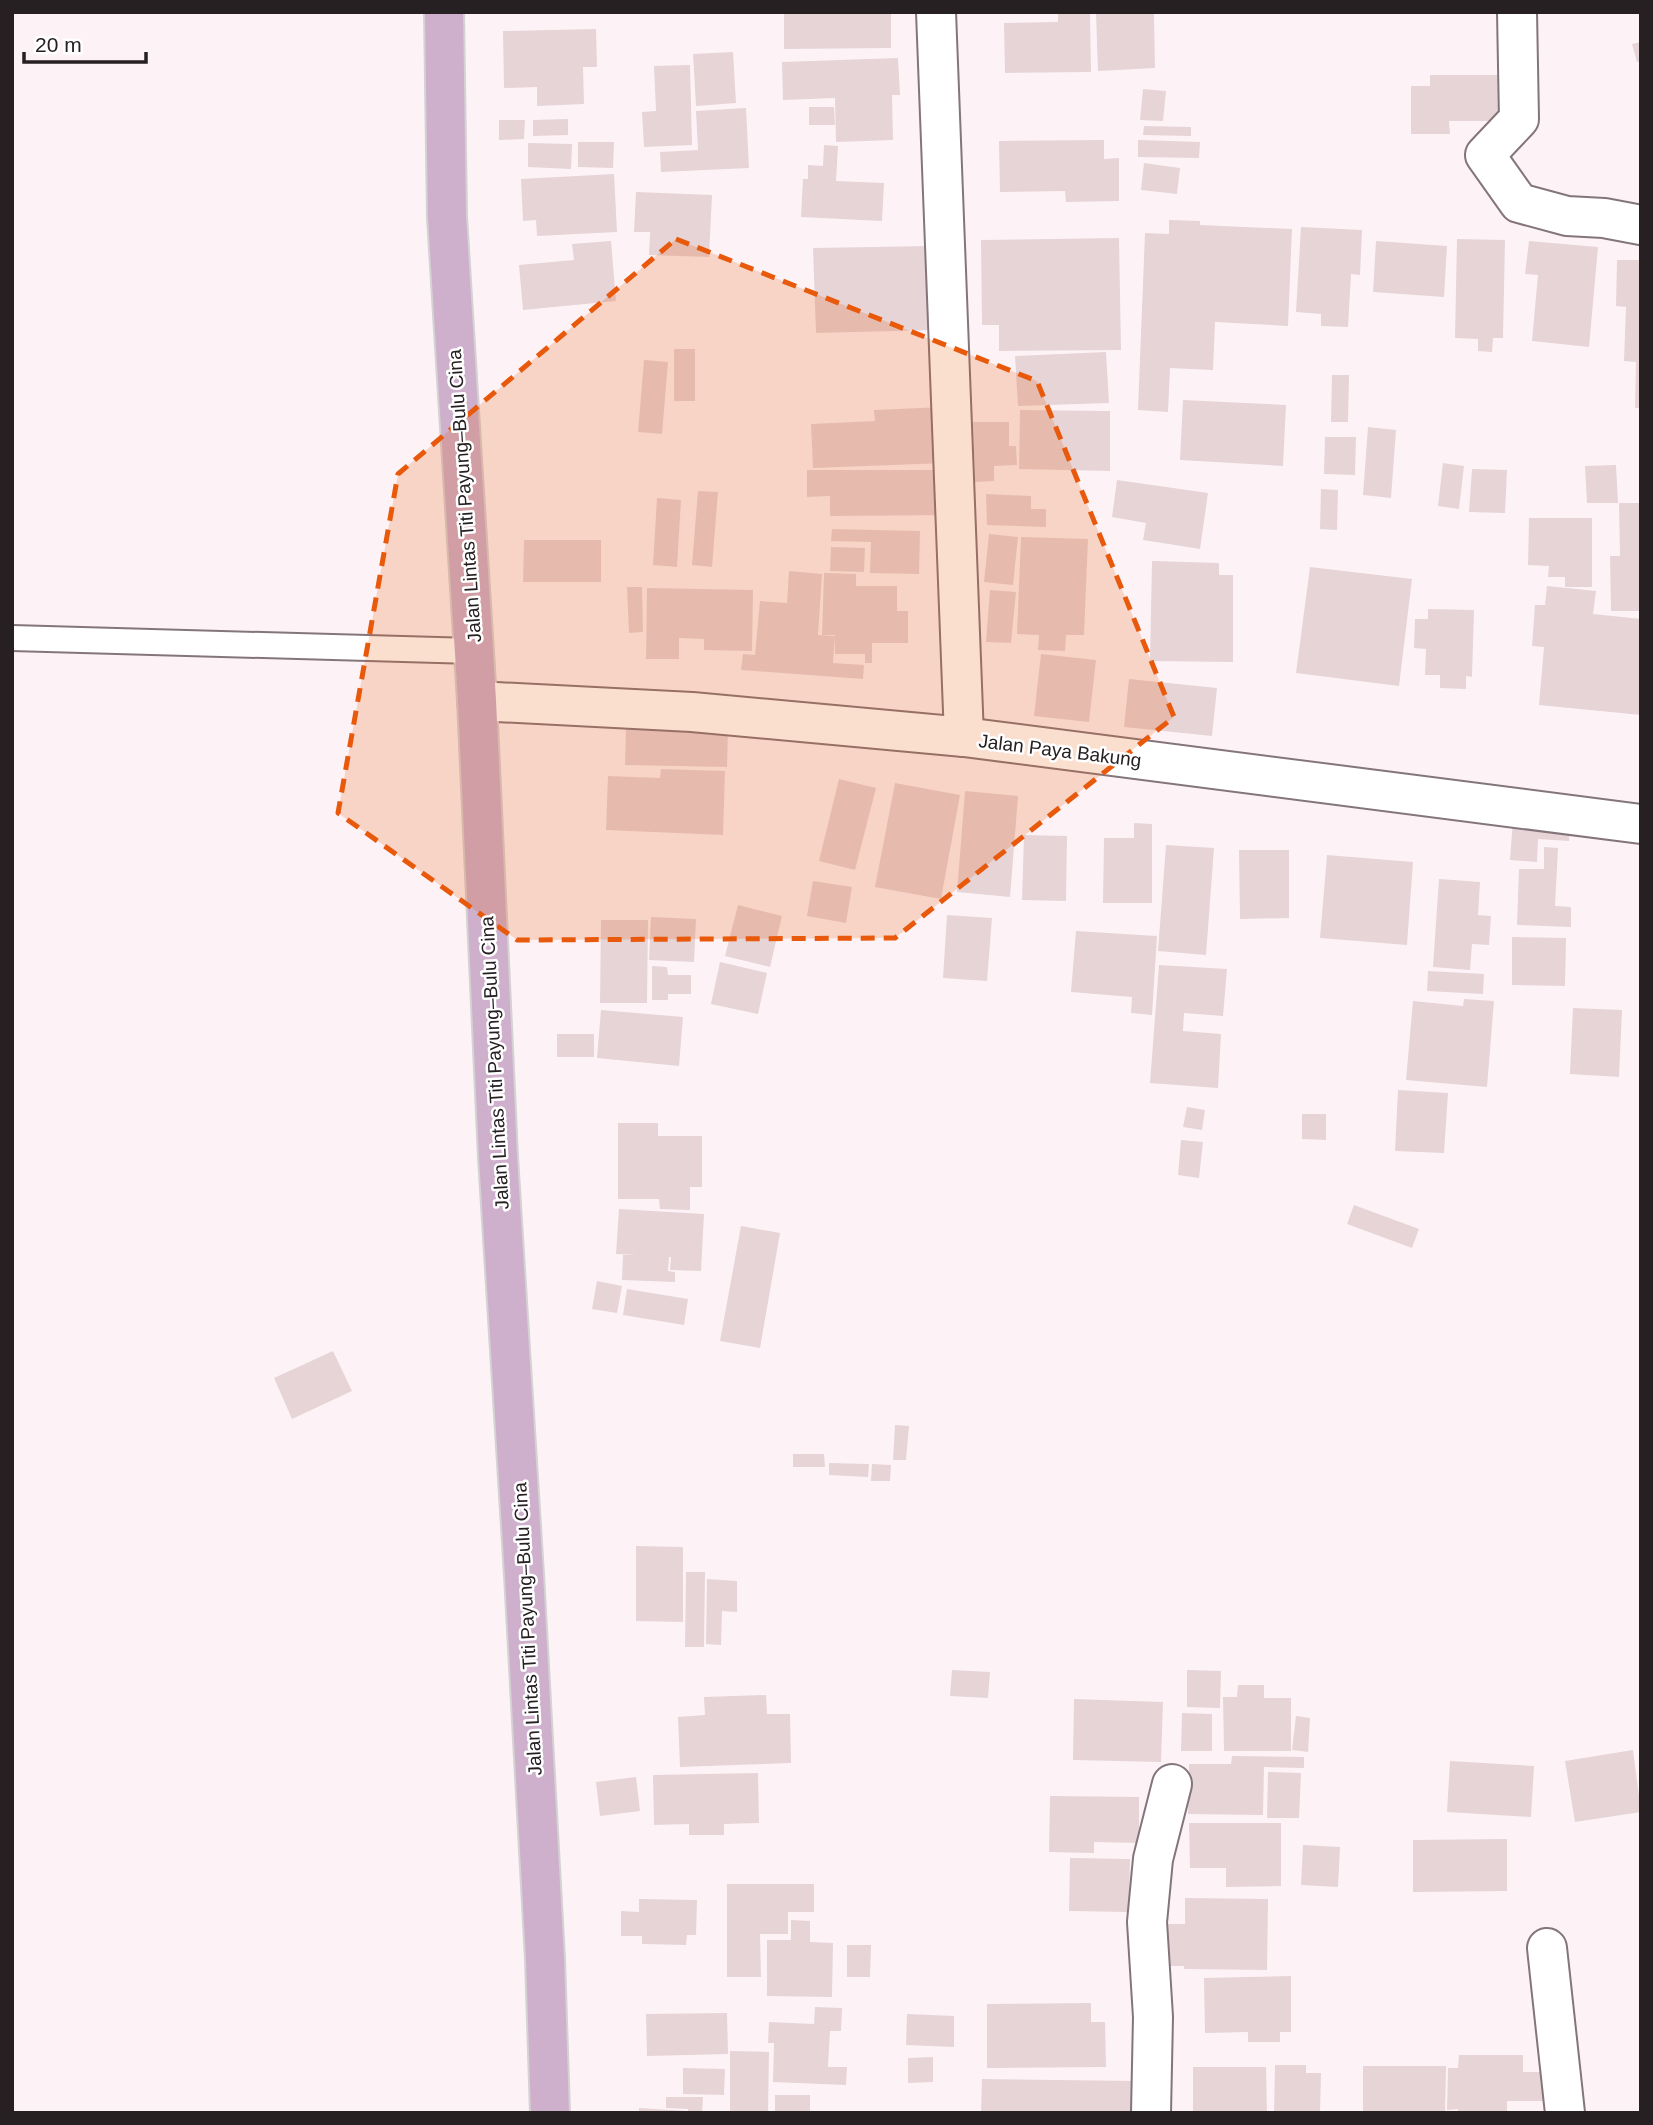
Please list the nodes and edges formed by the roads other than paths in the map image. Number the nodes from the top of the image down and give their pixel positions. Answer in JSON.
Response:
{"nodes":[{"id":1,"x":444,"y":12,"type":"edge"},
{"id":2,"x":936,"y":12,"type":"edge"},
{"id":3,"x":1517,"y":12,"type":"edge"},
{"id":4,"x":1641,"y":225,"type":"edge"},
{"id":5,"x":12,"y":638,"type":"edge"},
{"id":6,"x":474,"y":651,"type":"junction"},
{"id":7,"x":477,"y":701,"type":"junction"},
{"id":8,"x":964,"y":737,"type":"junction"},
{"id":9,"x":1641,"y":824,"type":"edge"},
{"id":10,"x":1172,"y":1784,"type":"dead end"},
{"id":11,"x":1547,"y":1948,"type":"dead end"},
{"id":12,"x":550,"y":2113,"type":"edge"},
{"id":13,"x":1151,"y":2113,"type":"edge"},
{"id":14,"x":1565,"y":2113,"type":"edge"}],
"edges":[{"from":1,"to":6,"type":"main road","name":"Jalan Lintas Titi Payung–Bulu Cina"},
{"from":2,"to":8,"type":"street"},
{"from":3,"to":4,"type":"street"},
{"from":5,"to":6,"type":"lane"},
{"from":6,"to":7,"type":"main road","name":"Jalan Lintas Titi Payung–Bulu Cina"},
{"from":7,"to":8,"type":"street","name":"Jalan Paya Bakung"},
{"from":7,"to":12,"type":"main road","name":"Jalan Lintas Titi Payung–Bulu Cina"},
{"from":8,"to":9,"type":"street","name":"Jalan Paya Bakung"},
{"from":10,"to":13,"type":"street"},
{"from":11,"to":14,"type":"street"}]}
